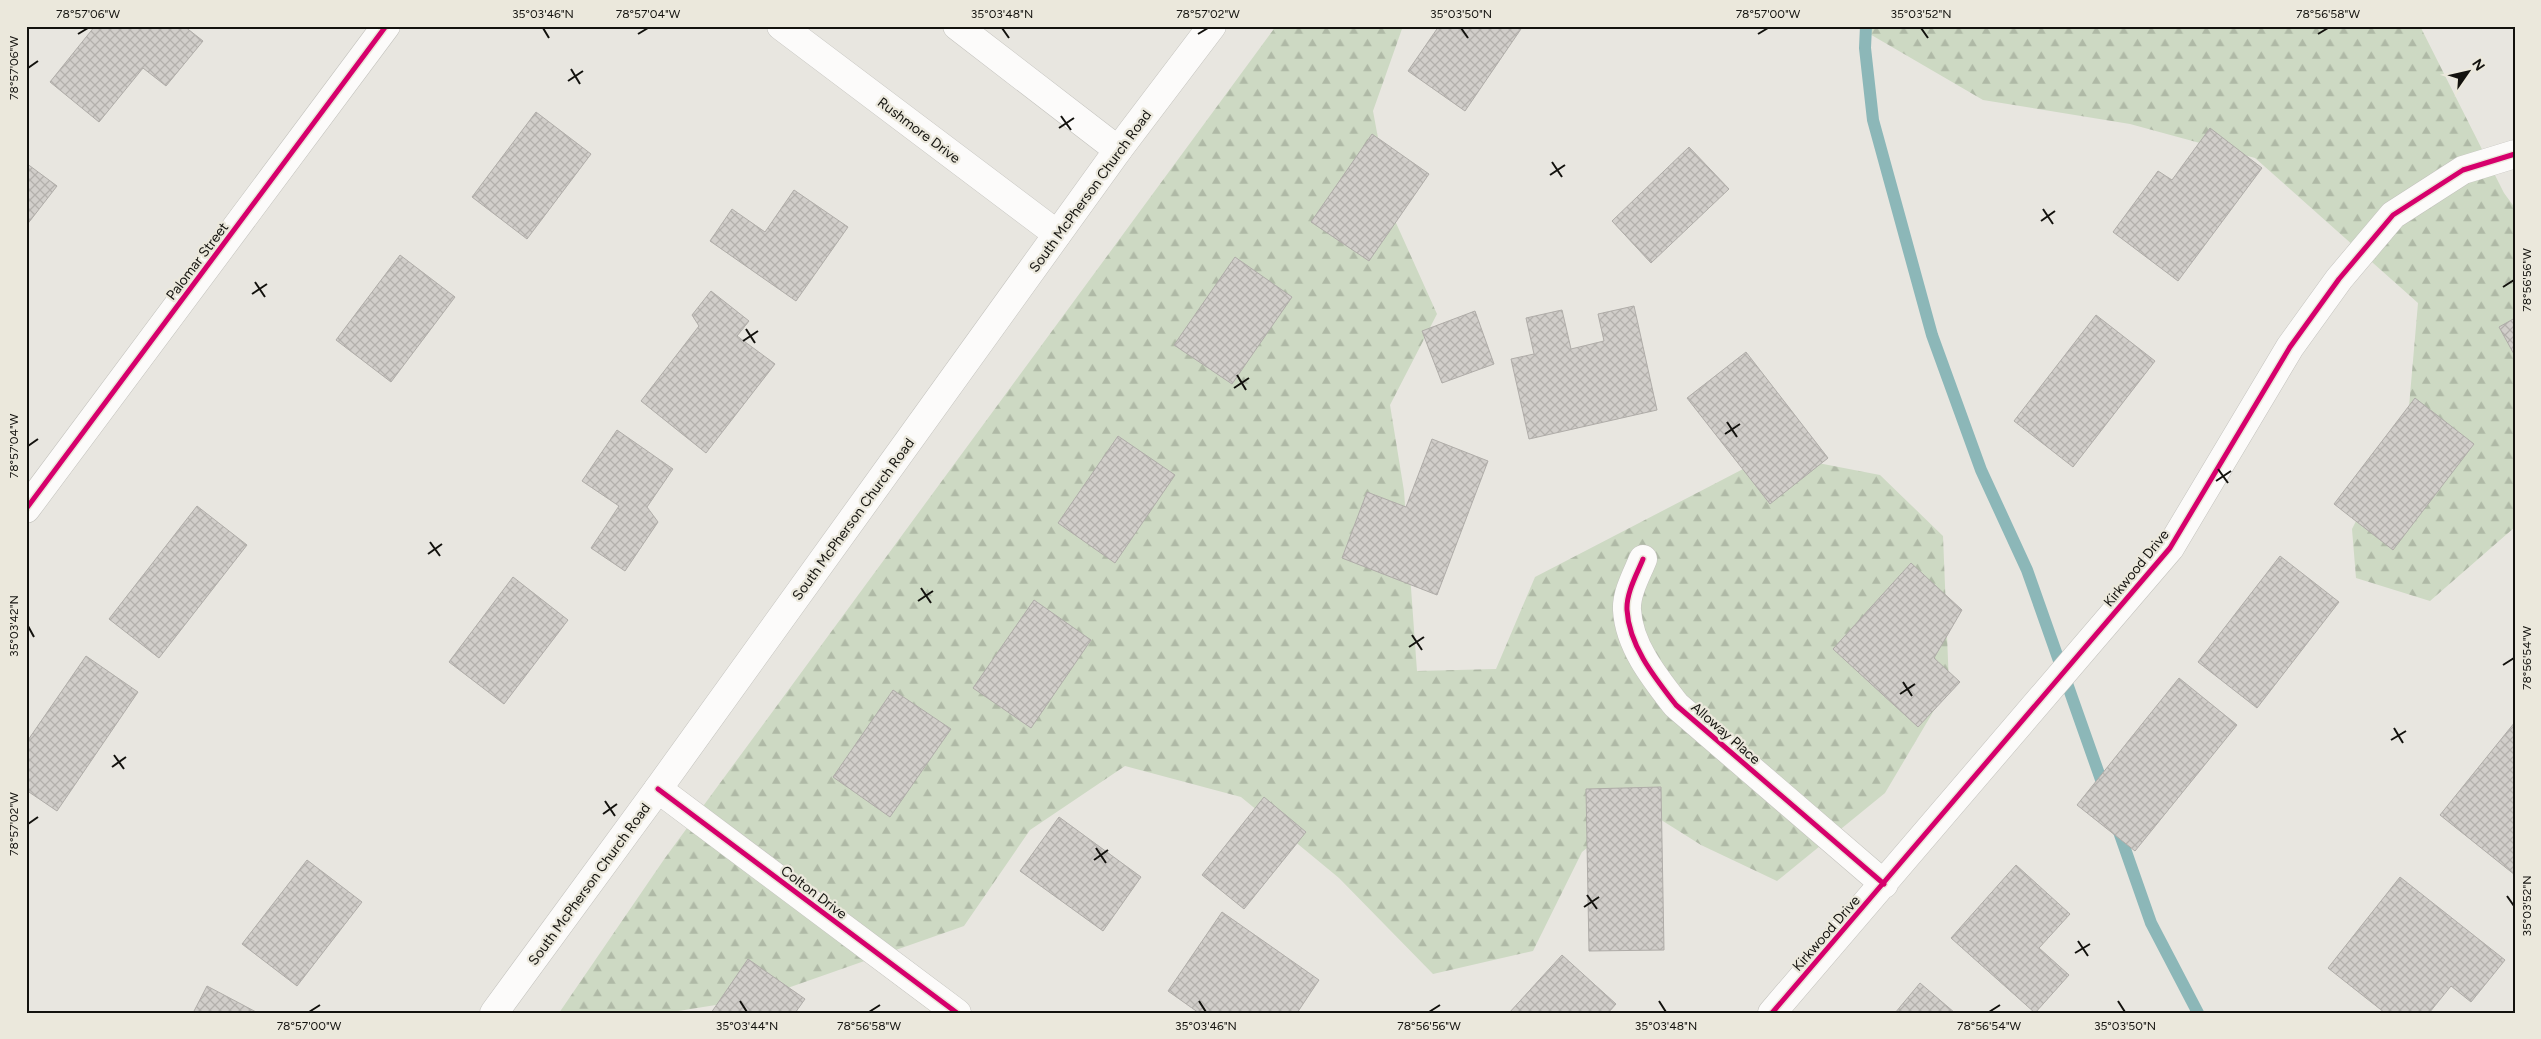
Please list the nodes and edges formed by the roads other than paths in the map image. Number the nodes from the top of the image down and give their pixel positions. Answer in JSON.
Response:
{"nodes":[{"id":1,"x":386,"y":26,"type":"edge"},
{"id":2,"x":781,"y":26,"type":"edge"},
{"id":3,"x":957,"y":26,"type":"edge"},
{"id":4,"x":1212,"y":26,"type":"edge"},
{"id":5,"x":1118,"y":150,"type":"junction"},
{"id":6,"x":2515,"y":154,"type":"edge"},
{"id":7,"x":1058,"y":234,"type":"junction"},
{"id":8,"x":26,"y":509,"type":"edge"},
{"id":9,"x":1643,"y":559,"type":"dead end"},
{"id":10,"x":658,"y":789,"type":"junction"},
{"id":11,"x":1884,"y":884,"type":"junction"},
{"id":12,"x":494,"y":1013,"type":"edge"},
{"id":13,"x":957,"y":1013,"type":"edge"},
{"id":14,"x":1772,"y":1013,"type":"edge"}],
"edges":[{"from":1,"to":8,"type":"street","name":"Palomar Street"},
{"from":2,"to":7,"type":"street","name":"Rushmore Drive"},
{"from":3,"to":5,"type":"street"},
{"from":4,"to":5,"type":"street","name":"South McPherson Church Road"},
{"from":5,"to":7,"type":"street","name":"South McPherson Church Road"},
{"from":6,"to":11,"type":"street","name":"Kirkwood Drive"},
{"from":7,"to":10,"type":"street","name":"South McPherson Church Road"},
{"from":9,"to":11,"type":"street","name":"Alloway Place"},
{"from":10,"to":12,"type":"street","name":"South McPherson Church Road"},
{"from":10,"to":13,"type":"street","name":"Colton Drive"},
{"from":11,"to":14,"type":"street","name":"Kirkwood Drive"}]}
